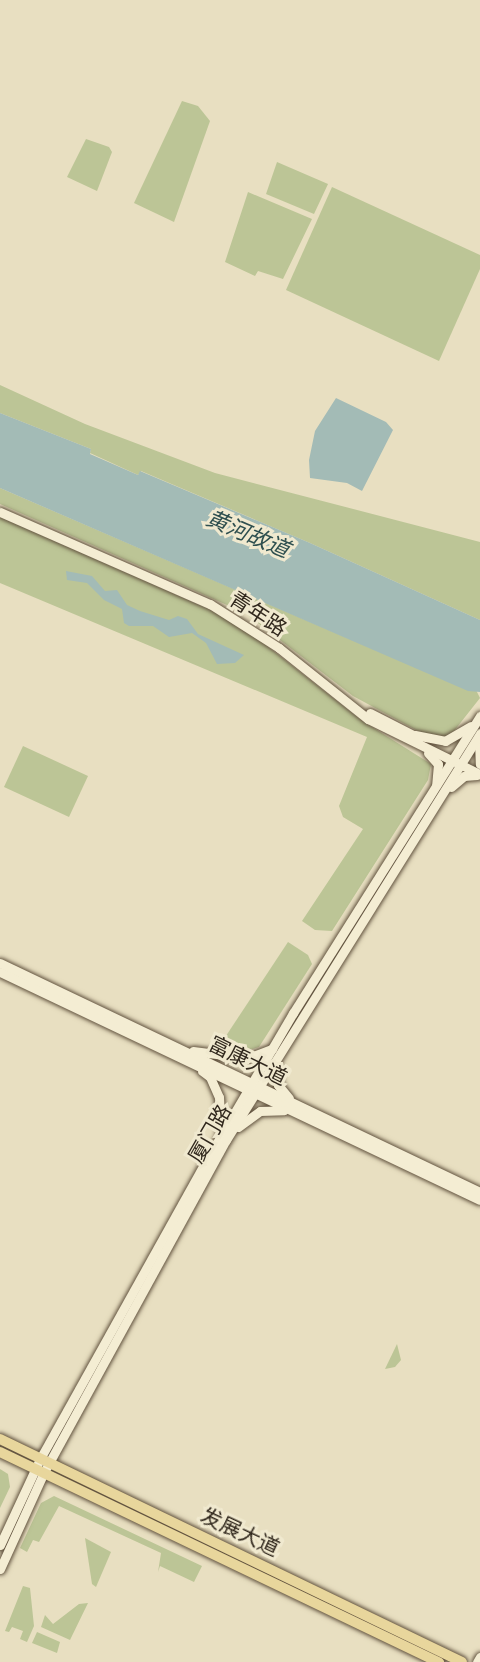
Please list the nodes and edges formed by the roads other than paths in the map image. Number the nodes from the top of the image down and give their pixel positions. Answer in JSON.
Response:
{"nodes":[{"id":1,"x":0,"y":510,"type":"edge"},
{"id":2,"x":480,"y":716,"type":"edge"},
{"id":3,"x":400,"y":733,"type":"junction"},
{"id":4,"x":480,"y":735,"type":"edge"},
{"id":5,"x":459,"y":761,"type":"junction"},
{"id":6,"x":480,"y":764,"type":"edge"},
{"id":7,"x":480,"y":769,"type":"edge"},
{"id":8,"x":480,"y":775,"type":"edge"},
{"id":9,"x":435,"y":798,"type":"junction"},
{"id":10,"x":0,"y":963,"type":"edge"},
{"id":11,"x":0,"y":972,"type":"edge"},
{"id":12,"x":173,"y":1049,"type":"junction"},
{"id":13,"x":275,"y":1052,"type":"junction"},
{"id":14,"x":253,"y":1088,"type":"junction"},
{"id":15,"x":299,"y":1109,"type":"junction"},
{"id":16,"x":223,"y":1139,"type":"junction"},
{"id":17,"x":480,"y":1192,"type":"edge"},
{"id":18,"x":480,"y":1200,"type":"edge"},
{"id":19,"x":0,"y":1439,"type":"edge"},
{"id":20,"x":0,"y":1452,"type":"edge"},
{"id":21,"x":45,"y":1461,"type":"junction"},
{"id":22,"x":39,"y":1472,"type":"junction"},
{"id":23,"x":0,"y":1545,"type":"edge"},
{"id":24,"x":0,"y":1569,"type":"edge"},
{"id":25,"x":480,"y":1657,"type":"edge"},
{"id":26,"x":439,"y":1662,"type":"edge"},
{"id":27,"x":462,"y":1662,"type":"edge"},
{"id":28,"x":477,"y":1662,"type":"edge"}],
"edges":[{"from":1,"to":3,"type":"street","name":"青年路"},
{"from":2,"to":3,"type":"street"},
{"from":2,"to":5,"type":"street","name":"厦门路"},
{"from":3,"to":5,"type":"street","name":"青年路"},
{"from":3,"to":9,"type":"street"},
{"from":4,"to":5,"type":"street","name":"厦门路"},
{"from":4,"to":6,"type":"street"},
{"from":5,"to":7,"type":"street","name":"青年路"},
{"from":5,"to":8,"type":"street","name":"青年路"},
{"from":5,"to":9,"type":"street","name":"厦门路"},
{"from":8,"to":9,"type":"street"},
{"from":9,"to":13,"type":"street","name":"厦门路"},
{"from":10,"to":12,"type":"street","name":"富康大道"},
{"from":11,"to":12,"type":"street","name":"富康大道"},
{"from":12,"to":13,"type":"street"},
{"from":12,"to":14,"type":"street","name":"富康大道"},
{"from":12,"to":16,"type":"street"},
{"from":13,"to":14,"type":"street","name":"厦门路"},
{"from":13,"to":15,"type":"street"},
{"from":14,"to":15,"type":"street","name":"富康大道"},
{"from":14,"to":16,"type":"street","name":"厦门路"},
{"from":15,"to":16,"type":"street"},
{"from":15,"to":17,"type":"street","name":"富康大道"},
{"from":15,"to":18,"type":"street","name":"富康大道"},
{"from":16,"to":21,"type":"street","name":"厦门路"},
{"from":19,"to":21,"type":"main road","name":"发展大道"},
{"from":20,"to":22,"type":"main road","name":"发展大道"},
{"from":21,"to":22,"type":"street","name":"厦门路"},
{"from":21,"to":27,"type":"main road","name":"发展大道"},
{"from":22,"to":23,"type":"street","name":"厦门路"},
{"from":22,"to":24,"type":"street","name":"厦门路"},
{"from":22,"to":26,"type":"main road","name":"发展大道"},
{"from":25,"to":28,"type":"street"}]}
